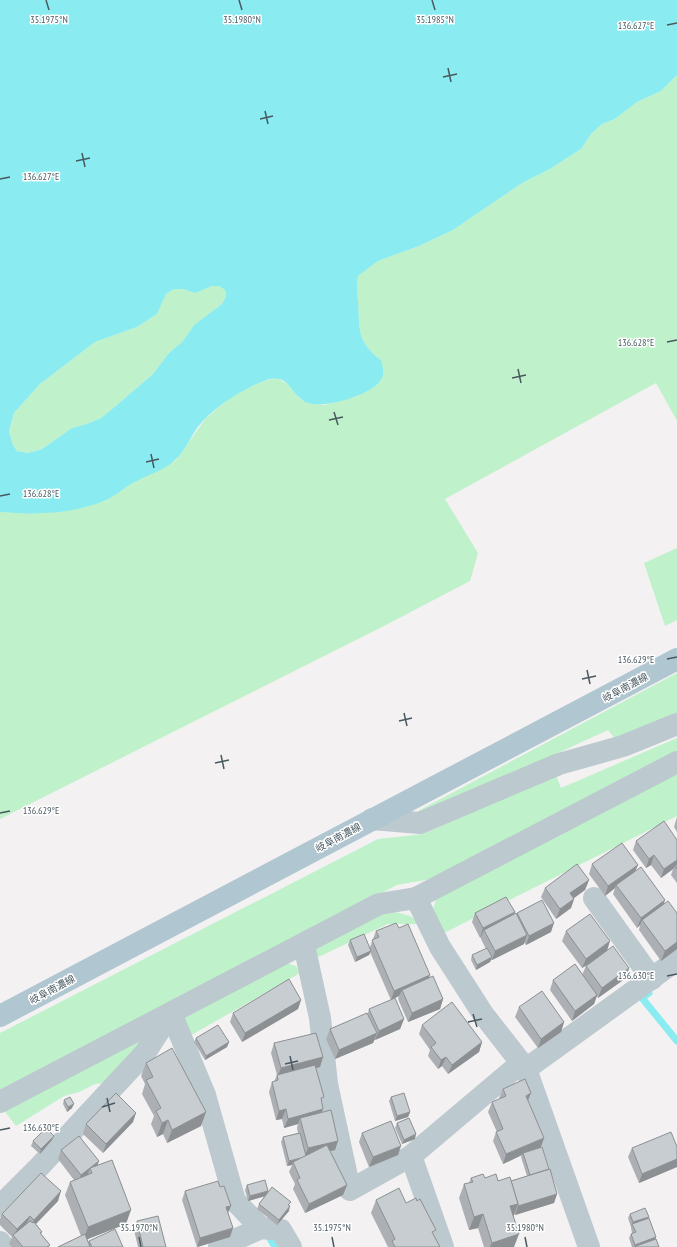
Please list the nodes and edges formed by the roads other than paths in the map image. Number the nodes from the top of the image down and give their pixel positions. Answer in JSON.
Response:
{"nodes":[{"id":1,"x":677,"y":659,"type":"edge"},
{"id":2,"x":677,"y":724,"type":"edge"},
{"id":3,"x":677,"y":762,"type":"edge"},
{"id":4,"x":372,"y":819,"type":"junction"},
{"id":5,"x":416,"y":898,"type":"junction"},
{"id":6,"x":594,"y":898,"type":"dead end"},
{"id":7,"x":304,"y":945,"type":"junction"},
{"id":8,"x":677,"y":960,"type":"edge"},
{"id":9,"x":652,"y":979,"type":"junction"},
{"id":10,"x":171,"y":1013,"type":"junction"},
{"id":11,"x":0,"y":1016,"type":"edge"},
{"id":12,"x":524,"y":1066,"type":"junction"},
{"id":13,"x":0,"y":1102,"type":"edge"},
{"id":14,"x":411,"y":1156,"type":"junction"},
{"id":15,"x":0,"y":1206,"type":"edge"},
{"id":16,"x":262,"y":1228,"type":"junction"},
{"id":17,"x":0,"y":1242,"type":"edge"},
{"id":18,"x":4,"y":1247,"type":"edge"},
{"id":19,"x":219,"y":1247,"type":"edge"},
{"id":20,"x":291,"y":1247,"type":"edge"},
{"id":21,"x":443,"y":1247,"type":"edge"},
{"id":22,"x":589,"y":1247,"type":"edge"}],
"edges":[{"from":1,"to":4,"type":"main road","name":"岐阜南濃線"},
{"from":2,"to":4,"type":"street"},
{"from":3,"to":5,"type":"street"},
{"from":4,"to":11,"type":"main road","name":"岐阜南濃線"},
{"from":5,"to":7,"type":"street"},
{"from":5,"to":12,"type":"street"},
{"from":6,"to":9,"type":"street"},
{"from":7,"to":10,"type":"street"},
{"from":7,"to":14,"type":"street"},
{"from":8,"to":9,"type":"street"},
{"from":9,"to":12,"type":"street"},
{"from":10,"to":13,"type":"street"},
{"from":10,"to":15,"type":"street"},
{"from":10,"to":16,"type":"street"},
{"from":12,"to":14,"type":"street"},
{"from":12,"to":22,"type":"street"},
{"from":14,"to":21,"type":"street"},
{"from":16,"to":19,"type":"street"},
{"from":16,"to":20,"type":"street"},
{"from":17,"to":18,"type":"street"}]}
